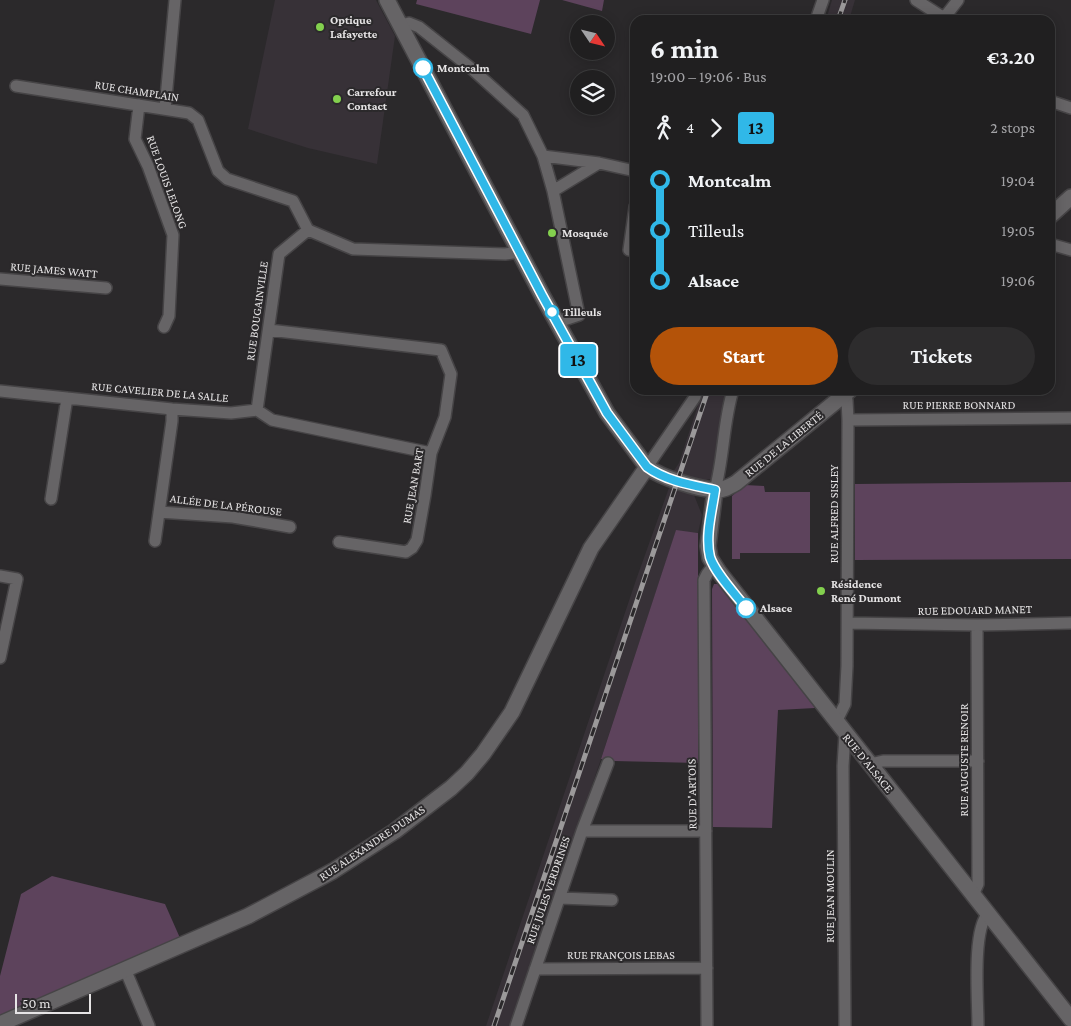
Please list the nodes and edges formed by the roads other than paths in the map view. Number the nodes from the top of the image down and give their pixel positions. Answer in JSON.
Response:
{"nodes":[{"id":1,"x":175,"y":0,"type":"edge"},
{"id":2,"x":387,"y":0,"type":"edge"},
{"id":3,"x":823,"y":0,"type":"edge"},
{"id":4,"x":916,"y":0,"type":"edge"},
{"id":5,"x":958,"y":0,"type":"edge"},
{"id":6,"x":818,"y":15,"type":"edge"},
{"id":7,"x":939,"y":15,"type":"edge"},
{"id":8,"x":948,"y":15,"type":"edge"},
{"id":9,"x":400,"y":25,"type":"junction"},
{"id":10,"x":16,"y":86,"type":"dead end"},
{"id":11,"x":1055,"y":103,"type":"edge"},
{"id":12,"x":139,"y":105,"type":"junction"},
{"id":13,"x":1071,"y":108,"type":"edge"},
{"id":14,"x":165,"y":109,"type":"junction"},
{"id":15,"x":543,"y":156,"type":"junction"},
{"id":16,"x":599,"y":163,"type":"junction"},
{"id":17,"x":630,"y":171,"type":"edge"},
{"id":18,"x":553,"y":191,"type":"junction"},
{"id":19,"x":1071,"y":197,"type":"edge"},
{"id":20,"x":1055,"y":211,"type":"edge"},
{"id":21,"x":308,"y":230,"type":"junction"},
{"id":22,"x":630,"y":243,"type":"edge"},
{"id":23,"x":1055,"y":245,"type":"edge"},
{"id":24,"x":629,"y":250,"type":"dead end"},
{"id":25,"x":1071,"y":250,"type":"edge"},
{"id":26,"x":520,"y":252,"type":"junction"},
{"id":27,"x":0,"y":279,"type":"edge"},
{"id":28,"x":106,"y":288,"type":"dead end"},
{"id":29,"x":558,"y":322,"type":"junction"},
{"id":30,"x":164,"y":328,"type":"dead end"},
{"id":31,"x":269,"y":330,"type":"junction"},
{"id":32,"x":0,"y":391,"type":"edge"},
{"id":33,"x":695,"y":395,"type":"edge"},
{"id":34,"x":732,"y":395,"type":"edge"},
{"id":35,"x":843,"y":395,"type":"edge"},
{"id":36,"x":847,"y":395,"type":"edge"},
{"id":37,"x":67,"y":398,"type":"junction"},
{"id":38,"x":172,"y":409,"type":"junction"},
{"id":39,"x":257,"y":410,"type":"junction"},
{"id":40,"x":1071,"y":418,"type":"edge"},
{"id":41,"x":848,"y":420,"type":"junction"},
{"id":42,"x":430,"y":453,"type":"junction"},
{"id":43,"x":647,"y":467,"type":"junction"},
{"id":44,"x":715,"y":490,"type":"junction"},
{"id":45,"x":51,"y":499,"type":"dead end"},
{"id":46,"x":159,"y":512,"type":"junction"},
{"id":47,"x":290,"y":527,"type":"dead end"},
{"id":48,"x":155,"y":541,"type":"dead end"},
{"id":49,"x":338,"y":542,"type":"dead end"},
{"id":50,"x":714,"y":566,"type":"junction"},
{"id":51,"x":0,"y":576,"type":"edge"},
{"id":52,"x":849,"y":623,"type":"junction"},
{"id":53,"x":1071,"y":623,"type":"edge"},
{"id":54,"x":977,"y":625,"type":"junction"},
{"id":55,"x":0,"y":658,"type":"edge"},
{"id":56,"x":836,"y":722,"type":"junction"},
{"id":57,"x":845,"y":734,"type":"junction"},
{"id":58,"x":866,"y":760,"type":"junction"},
{"id":59,"x":978,"y":761,"type":"junction"},
{"id":60,"x":608,"y":764,"type":"dead end"},
{"id":61,"x":843,"y":766,"type":"junction"},
{"id":62,"x":582,"y":831,"type":"junction"},
{"id":63,"x":706,"y":831,"type":"junction"},
{"id":64,"x":973,"y":895,"type":"junction"},
{"id":65,"x":560,"y":898,"type":"junction"},
{"id":66,"x":612,"y":900,"type":"dead end"},
{"id":67,"x":988,"y":914,"type":"junction"},
{"id":68,"x":535,"y":968,"type":"junction"},
{"id":69,"x":707,"y":968,"type":"junction"},
{"id":70,"x":125,"y":969,"type":"junction"},
{"id":71,"x":1071,"y":1019,"type":"edge"},
{"id":72,"x":0,"y":1024,"type":"edge"},
{"id":73,"x":149,"y":1026,"type":"edge"},
{"id":74,"x":516,"y":1026,"type":"edge"},
{"id":75,"x":707,"y":1026,"type":"edge"},
{"id":76,"x":845,"y":1026,"type":"edge"},
{"id":77,"x":978,"y":1026,"type":"edge"}],
"edges":[{"from":1,"to":14,"type":"street"},
{"from":2,"to":9,"type":"street"},
{"from":3,"to":6,"type":"street"},
{"from":4,"to":7,"type":"street"},
{"from":5,"to":8,"type":"street"},
{"from":9,"to":15,"type":"street"},
{"from":9,"to":26,"type":"street"},
{"from":10,"to":12,"type":"street","name":"RUE CHAMPLAIN"},
{"from":11,"to":13,"type":"street"},
{"from":12,"to":14,"type":"street","name":"RUE CHAMPLAIN"},
{"from":12,"to":30,"type":"street","name":"RUE LOUIS LELONG"},
{"from":14,"to":21,"type":"street","name":"RUE CHAMPLAIN"},
{"from":15,"to":16,"type":"street"},
{"from":15,"to":18,"type":"street"},
{"from":16,"to":17,"type":"street"},
{"from":16,"to":18,"type":"street"},
{"from":18,"to":29,"type":"street"},
{"from":19,"to":20,"type":"street"},
{"from":21,"to":26,"type":"street"},
{"from":21,"to":31,"type":"street","name":"RUE BOUGAINVILLE"},
{"from":22,"to":24,"type":"street"},
{"from":23,"to":25,"type":"street"},
{"from":26,"to":29,"type":"street"},
{"from":27,"to":28,"type":"street","name":"RUE JAMES WATT"},
{"from":29,"to":43,"type":"street"},
{"from":31,"to":39,"type":"street","name":"RUE BOUGAINVILLE"},
{"from":31,"to":42,"type":"street","name":"RUE JEAN BART"},
{"from":32,"to":37,"type":"street","name":"RUE CAVELIER DE LA SALLE"},
{"from":33,"to":43,"type":"street"},
{"from":34,"to":44,"type":"street"},
{"from":35,"to":44,"type":"street","name":"RUE DE LA LIBERTÉ"},
{"from":36,"to":41,"type":"street","name":"RUE ALFRED SISLEY"},
{"from":37,"to":38,"type":"street","name":"RUE CAVELIER DE LA SALLE"},
{"from":37,"to":45,"type":"street"},
{"from":38,"to":39,"type":"street","name":"RUE CAVELIER DE LA SALLE"},
{"from":38,"to":46,"type":"street","name":"ALLÉE DE LA PÉROUSE"},
{"from":39,"to":42,"type":"street"},
{"from":40,"to":41,"type":"street","name":"RUE PIERRE BONNARD"},
{"from":41,"to":52,"type":"street","name":"RUE ALFRED SISLEY"},
{"from":42,"to":49,"type":"street","name":"RUE JEAN BART"},
{"from":43,"to":44,"type":"street"},
{"from":43,"to":70,"type":"street","name":"RUE ALEXANDRE DUMAS"},
{"from":44,"to":50,"type":"street","name":"RUE D'ALSACE"},
{"from":46,"to":47,"type":"street","name":"ALLÉE DE LA PÉROUSE"},
{"from":46,"to":48,"type":"street","name":"ALLÉE DE LA PÉROUSE"},
{"from":50,"to":56,"type":"street","name":"RUE D'ALSACE"},
{"from":50,"to":63,"type":"street","name":"RUE D'ARTOIS"},
{"from":51,"to":55,"type":"street"},
{"from":52,"to":54,"type":"street","name":"RUE EDOUARD MANET"},
{"from":52,"to":56,"type":"street","name":"RUE ALFRED SISLEY"},
{"from":53,"to":54,"type":"street","name":"RUE EDOUARD MANET"},
{"from":54,"to":59,"type":"street","name":"RUE AUGUSTE RENOIR"},
{"from":56,"to":57,"type":"street","name":"RUE D'ALSACE"},
{"from":57,"to":58,"type":"street","name":"RUE D'ALSACE"},
{"from":57,"to":61,"type":"street","name":"RUE JEAN MOULIN"},
{"from":58,"to":59,"type":"street"},
{"from":58,"to":61,"type":"street"},
{"from":58,"to":64,"type":"street","name":"RUE D'ALSACE"},
{"from":59,"to":64,"type":"street","name":"RUE AUGUSTE RENOIR"},
{"from":60,"to":62,"type":"street","name":"RUE JULES VERDRINES"},
{"from":61,"to":76,"type":"street","name":"RUE JEAN MOULIN"},
{"from":62,"to":63,"type":"street"},
{"from":62,"to":65,"type":"street","name":"RUE JULES VERDRINES"},
{"from":63,"to":69,"type":"street","name":"RUE D'ARTOIS"},
{"from":64,"to":67,"type":"street","name":"RUE D'ALSACE"},
{"from":65,"to":66,"type":"street"},
{"from":65,"to":68,"type":"street","name":"RUE JULES VERDRINES"},
{"from":67,"to":71,"type":"street","name":"RUE D'ALSACE"},
{"from":67,"to":77,"type":"street"},
{"from":68,"to":69,"type":"street","name":"RUE FRANÇOIS LEBAS"},
{"from":68,"to":74,"type":"street","name":"RUE JULES VERDRINES"},
{"from":69,"to":75,"type":"street","name":"RUE D'ARTOIS"},
{"from":70,"to":72,"type":"street","name":"RUE ALEXANDRE DUMAS"},
{"from":70,"to":73,"type":"street"}]}
